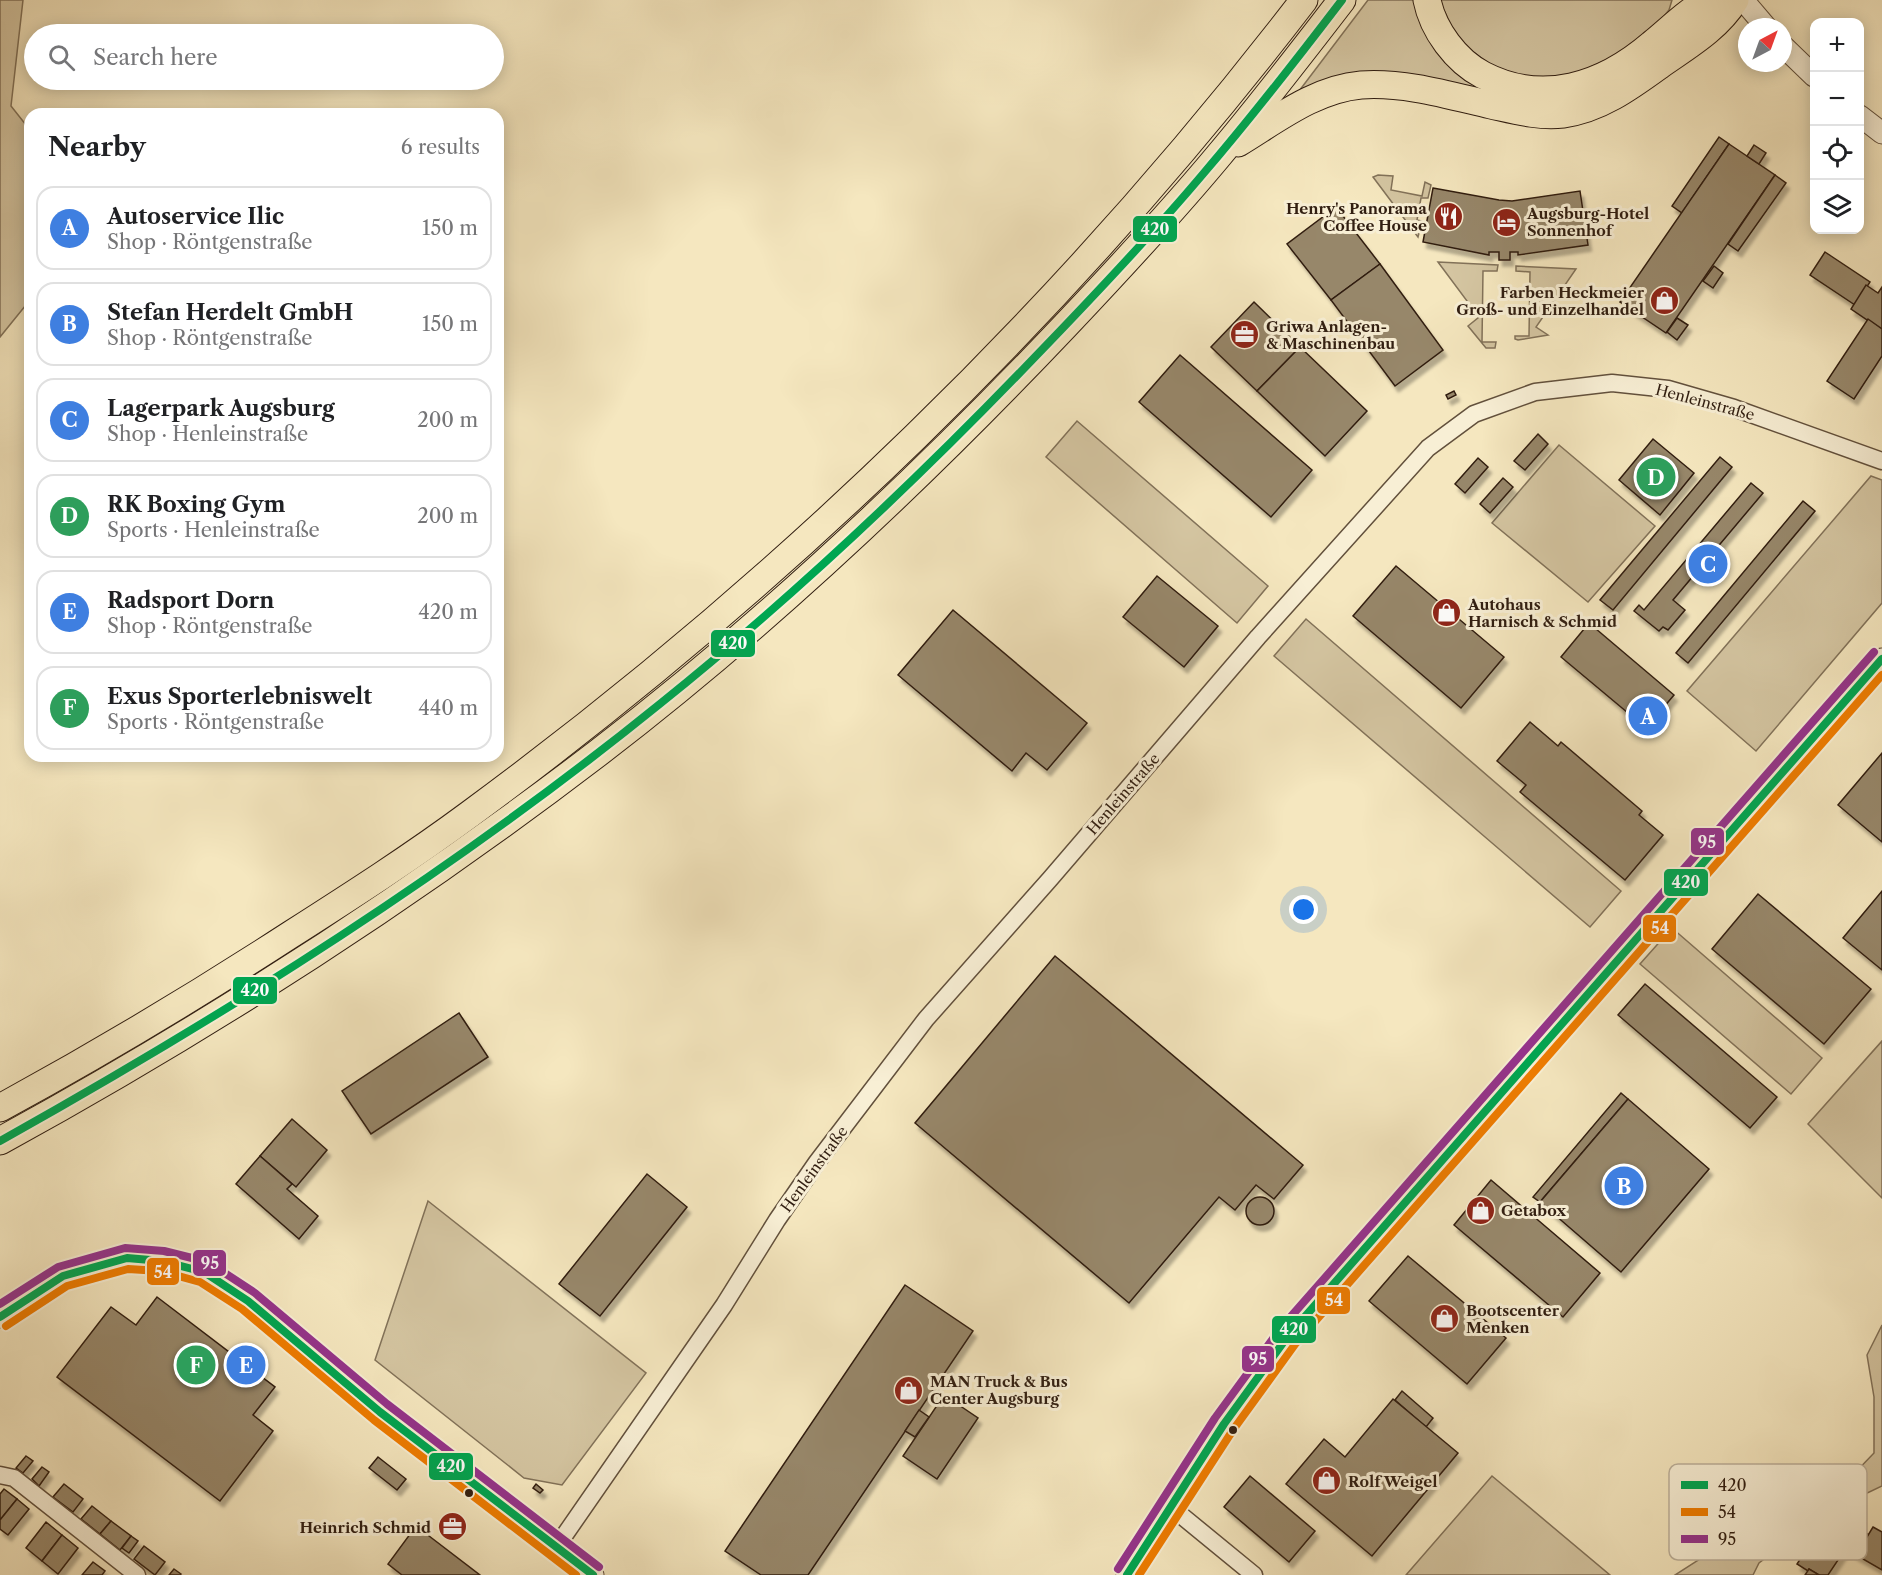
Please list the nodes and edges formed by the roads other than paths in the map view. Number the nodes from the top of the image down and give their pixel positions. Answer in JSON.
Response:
{"nodes":[{"id":1,"x":1304,"y":0,"type":"edge"},
{"id":2,"x":1342,"y":0,"type":"edge"},
{"id":3,"x":1427,"y":0,"type":"edge"},
{"id":4,"x":1711,"y":0,"type":"edge"},
{"id":5,"x":1735,"y":0,"type":"edge"},
{"id":6,"x":1743,"y":0,"type":"edge"},
{"id":7,"x":1678,"y":12,"type":"edge"},
{"id":8,"x":1758,"y":18,"type":"edge"},
{"id":9,"x":1792,"y":54,"type":"edge"},
{"id":10,"x":1811,"y":72,"type":"edge"},
{"id":11,"x":1864,"y":119,"type":"edge"},
{"id":12,"x":1882,"y":133,"type":"edge"},
{"id":13,"x":1219,"y":155,"type":"junction"},
{"id":14,"x":1882,"y":461,"type":"edge"},
{"id":15,"x":1882,"y":659,"type":"edge"},
{"id":16,"x":0,"y":1108,"type":"edge"},
{"id":17,"x":0,"y":1141,"type":"edge"},
{"id":18,"x":0,"y":1317,"type":"edge"},
{"id":19,"x":2,"y":1475,"type":"edge"},
{"id":20,"x":1171,"y":1507,"type":"junction"},
{"id":21,"x":557,"y":1546,"type":"junction"},
{"id":22,"x":137,"y":1575,"type":"edge"},
{"id":23,"x":593,"y":1575,"type":"edge"},
{"id":24,"x":1127,"y":1575,"type":"edge"},
{"id":25,"x":1254,"y":1575,"type":"edge"}],
"edges":[{"from":1,"to":16,"type":"highway"},
{"from":2,"to":13,"type":"highway"},
{"from":3,"to":7,"type":"highway"},
{"from":4,"to":7,"type":"highway"},
{"from":5,"to":13,"type":"highway"},
{"from":6,"to":8,"type":"street"},
{"from":9,"to":10,"type":"street"},
{"from":11,"to":12,"type":"street"},
{"from":13,"to":17,"type":"highway"},
{"from":14,"to":21,"type":"street","name":"Henleinstraße"},
{"from":15,"to":20,"type":"street"},
{"from":18,"to":21,"type":"street"},
{"from":19,"to":22,"type":"street"},
{"from":20,"to":24,"type":"street"},
{"from":20,"to":25,"type":"street"},
{"from":21,"to":23,"type":"street"}]}
